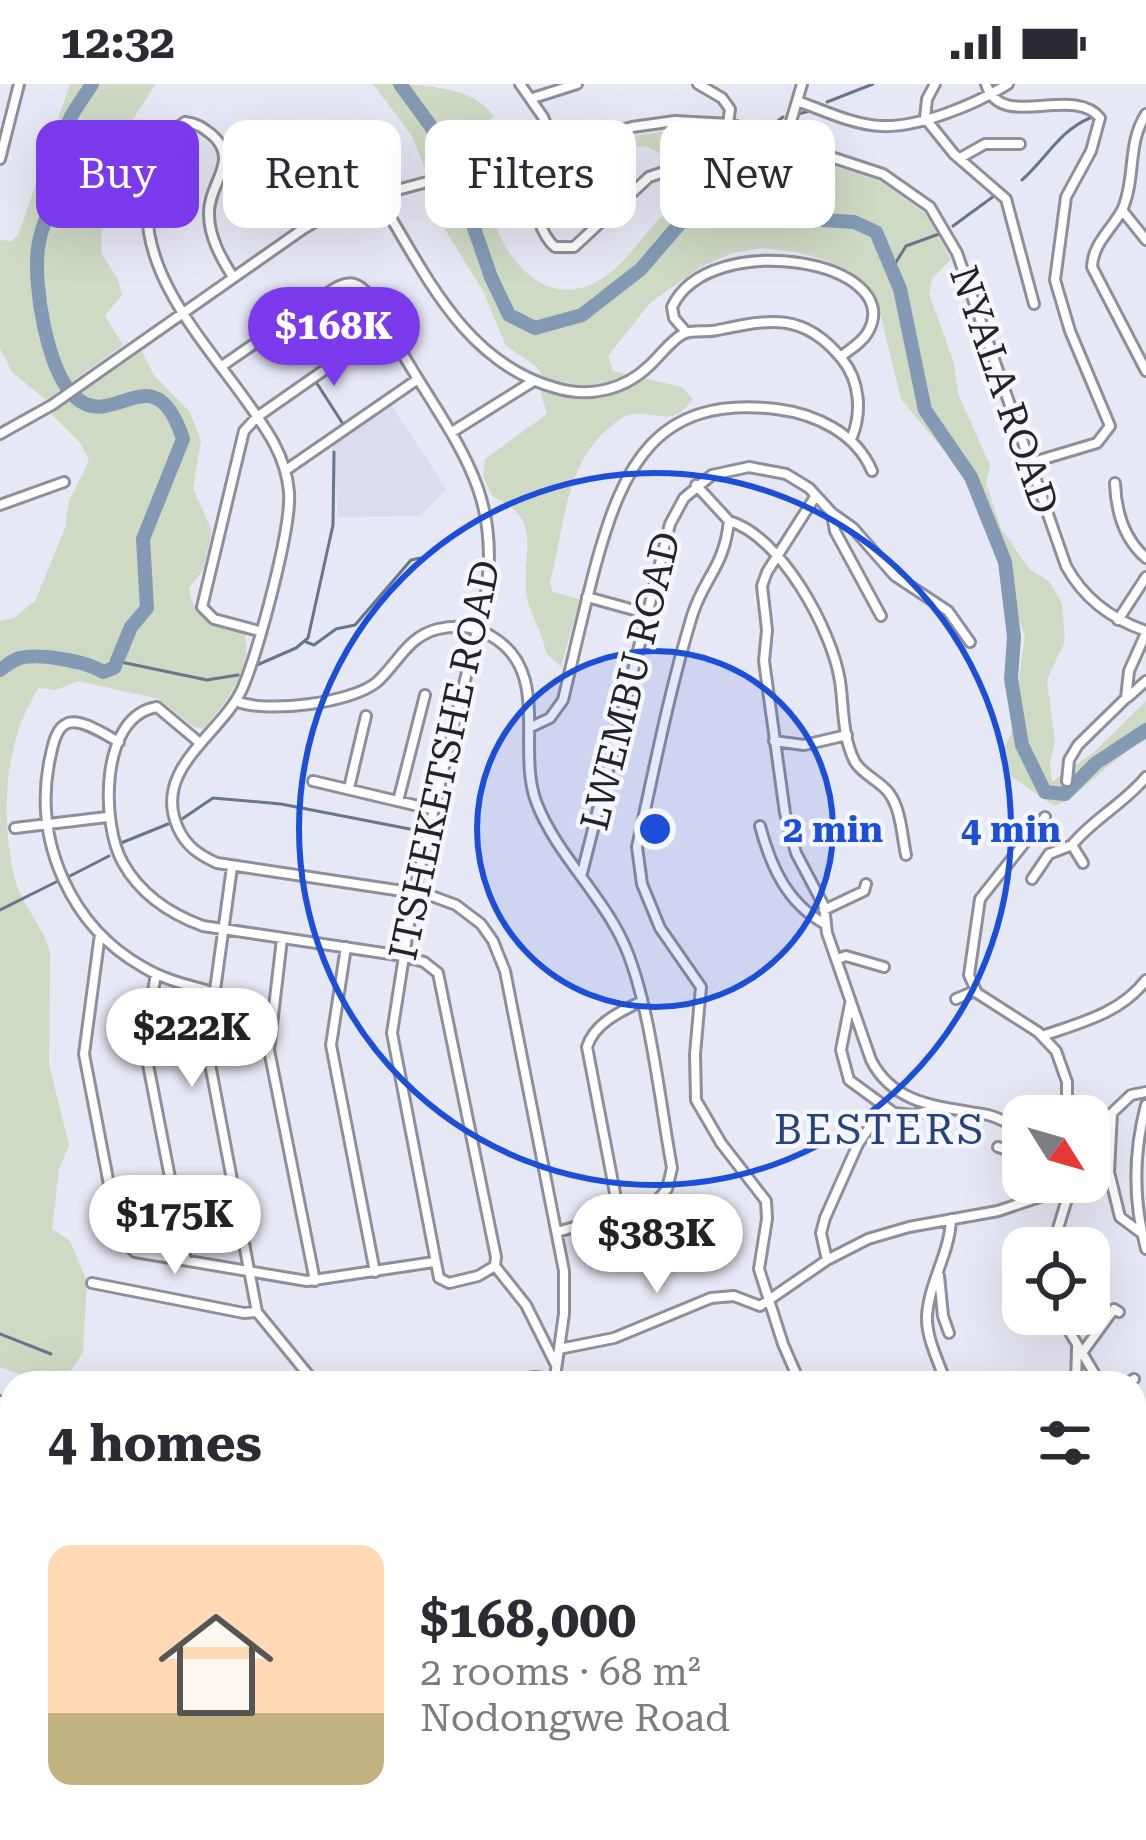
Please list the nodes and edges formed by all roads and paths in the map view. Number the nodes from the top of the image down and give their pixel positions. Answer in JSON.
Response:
{"nodes":[{"id":1,"x":19,"y":84,"type":"edge"},
{"id":2,"x":520,"y":84,"type":"edge"},
{"id":3,"x":578,"y":84,"type":"edge"},
{"id":4,"x":698,"y":84,"type":"edge"},
{"id":5,"x":802,"y":84,"type":"edge"},
{"id":6,"x":935,"y":84,"type":"edge"},
{"id":7,"x":986,"y":84,"type":"edge"},
{"id":8,"x":1008,"y":84,"type":"edge"},
{"id":9,"x":990,"y":95,"type":"junction"},
{"id":10,"x":533,"y":98,"type":"junction"},
{"id":11,"x":797,"y":101,"type":"junction"},
{"id":12,"x":1146,"y":114,"type":"edge"},
{"id":13,"x":926,"y":118,"type":"junction"},
{"id":14,"x":543,"y":120,"type":"edge"},
{"id":15,"x":729,"y":120,"type":"edge"},
{"id":16,"x":791,"y":120,"type":"edge"},
{"id":17,"x":3,"y":135,"type":"edge"},
{"id":18,"x":1020,"y":144,"type":"dead end"},
{"id":19,"x":960,"y":158,"type":"junction"},
{"id":20,"x":0,"y":159,"type":"edge"},
{"id":21,"x":835,"y":159,"type":"edge"},
{"id":22,"x":1122,"y":210,"type":"junction"},
{"id":23,"x":305,"y":228,"type":"edge"},
{"id":24,"x":398,"y":228,"type":"edge"},
{"id":25,"x":541,"y":228,"type":"edge"},
{"id":26,"x":597,"y":228,"type":"edge"},
{"id":27,"x":1146,"y":240,"type":"edge"},
{"id":28,"x":233,"y":277,"type":"junction"},
{"id":29,"x":1034,"y":304,"type":"dead end"},
{"id":30,"x":184,"y":311,"type":"junction"},
{"id":31,"x":386,"y":327,"type":"junction"},
{"id":32,"x":686,"y":332,"type":"junction"},
{"id":33,"x":840,"y":357,"type":"junction"},
{"id":34,"x":222,"y":366,"type":"junction"},
{"id":35,"x":1146,"y":370,"type":"edge"},
{"id":36,"x":418,"y":379,"type":"junction"},
{"id":37,"x":533,"y":382,"type":"junction"},
{"id":38,"x":257,"y":417,"type":"junction"},
{"id":39,"x":452,"y":432,"type":"junction"},
{"id":40,"x":0,"y":434,"type":"edge"},
{"id":41,"x":852,"y":437,"type":"junction"},
{"id":42,"x":1030,"y":463,"type":"junction"},
{"id":43,"x":286,"y":471,"type":"junction"},
{"id":44,"x":872,"y":471,"type":"dead end"},
{"id":45,"x":64,"y":482,"type":"dead end"},
{"id":46,"x":1115,"y":483,"type":"dead end"},
{"id":47,"x":696,"y":485,"type":"junction"},
{"id":48,"x":815,"y":497,"type":"junction"},
{"id":49,"x":0,"y":505,"type":"edge"},
{"id":50,"x":832,"y":513,"type":"junction"},
{"id":51,"x":729,"y":520,"type":"junction"},
{"id":52,"x":776,"y":558,"type":"junction"},
{"id":53,"x":1146,"y":558,"type":"edge"},
{"id":54,"x":1146,"y":577,"type":"edge"},
{"id":55,"x":587,"y":597,"type":"junction"},
{"id":56,"x":645,"y":614,"type":"junction"},
{"id":57,"x":881,"y":616,"type":"dead end"},
{"id":58,"x":1118,"y":620,"type":"junction"},
{"id":59,"x":477,"y":629,"type":"junction"},
{"id":60,"x":260,"y":631,"type":"junction"},
{"id":61,"x":1146,"y":632,"type":"edge"},
{"id":62,"x":970,"y":642,"type":"dead end"},
{"id":63,"x":1146,"y":681,"type":"edge"},
{"id":64,"x":425,"y":694,"type":"dead end"},
{"id":65,"x":1126,"y":698,"type":"junction"},
{"id":66,"x":236,"y":701,"type":"junction"},
{"id":67,"x":367,"y":716,"type":"dead end"},
{"id":68,"x":529,"y":728,"type":"junction"},
{"id":69,"x":847,"y":735,"type":"junction"},
{"id":70,"x":774,"y":741,"type":"junction"},
{"id":71,"x":119,"y":742,"type":"junction"},
{"id":72,"x":200,"y":743,"type":"junction"},
{"id":73,"x":1146,"y":777,"type":"edge"},
{"id":74,"x":313,"y":781,"type":"dead end"},
{"id":75,"x":1067,"y":781,"type":"dead end"},
{"id":76,"x":349,"y":788,"type":"junction"},
{"id":77,"x":1142,"y":791,"type":"edge"},
{"id":78,"x":398,"y":801,"type":"junction"},
{"id":79,"x":431,"y":809,"type":"junction"},
{"id":80,"x":107,"y":817,"type":"junction"},
{"id":81,"x":1046,"y":817,"type":"dead end"},
{"id":82,"x":46,"y":823,"type":"junction"},
{"id":83,"x":760,"y":826,"type":"dead end"},
{"id":84,"x":15,"y":828,"type":"dead end"},
{"id":85,"x":1072,"y":845,"type":"junction"},
{"id":86,"x":906,"y":855,"type":"dead end"},
{"id":87,"x":1083,"y":863,"type":"dead end"},
{"id":88,"x":232,"y":867,"type":"junction"},
{"id":89,"x":582,"y":874,"type":"junction"},
{"id":90,"x":1032,"y":879,"type":"dead end"},
{"id":91,"x":866,"y":884,"type":"dead end"},
{"id":92,"x":413,"y":892,"type":"junction"},
{"id":93,"x":824,"y":910,"type":"junction"},
{"id":94,"x":826,"y":925,"type":"junction"},
{"id":95,"x":222,"y":930,"type":"junction"},
{"id":96,"x":100,"y":934,"type":"junction"},
{"id":97,"x":282,"y":939,"type":"junction"},
{"id":98,"x":346,"y":947,"type":"junction"},
{"id":99,"x":403,"y":956,"type":"junction"},
{"id":100,"x":837,"y":958,"type":"junction"},
{"id":101,"x":884,"y":967,"type":"dead end"},
{"id":102,"x":156,"y":974,"type":"junction"},
{"id":103,"x":1146,"y":980,"type":"edge"},
{"id":104,"x":975,"y":991,"type":"junction"},
{"id":105,"x":212,"y":992,"type":"junction"},
{"id":106,"x":956,"y":999,"type":"dead end"},
{"id":107,"x":850,"y":1001,"type":"junction"},
{"id":108,"x":640,"y":1002,"type":"junction"},
{"id":109,"x":1042,"y":1036,"type":"junction"},
{"id":110,"x":1146,"y":1092,"type":"edge"},
{"id":111,"x":1067,"y":1095,"type":"edge"},
{"id":112,"x":1146,"y":1105,"type":"edge"},
{"id":113,"x":883,"y":1108,"type":"junction"},
{"id":114,"x":937,"y":1108,"type":"junction"},
{"id":115,"x":1002,"y":1121,"type":"edge"},
{"id":116,"x":998,"y":1147,"type":"dead end"},
{"id":117,"x":1002,"y":1148,"type":"edge"},
{"id":118,"x":1110,"y":1152,"type":"edge"},
{"id":119,"x":1110,"y":1176,"type":"edge"},
{"id":120,"x":1019,"y":1203,"type":"edge"},
{"id":121,"x":619,"y":1214,"type":"junction"},
{"id":122,"x":951,"y":1219,"type":"junction"},
{"id":123,"x":557,"y":1232,"type":"junction"},
{"id":124,"x":1144,"y":1232,"type":"edge"},
{"id":125,"x":1146,"y":1250,"type":"edge"},
{"id":126,"x":186,"y":1260,"type":"junction"},
{"id":127,"x":827,"y":1260,"type":"junction"},
{"id":128,"x":434,"y":1262,"type":"junction"},
{"id":129,"x":495,"y":1266,"type":"junction"},
{"id":130,"x":250,"y":1272,"type":"junction"},
{"id":131,"x":375,"y":1272,"type":"junction"},
{"id":132,"x":938,"y":1274,"type":"junction"},
{"id":133,"x":315,"y":1282,"type":"junction"},
{"id":134,"x":92,"y":1283,"type":"dead end"},
{"id":135,"x":771,"y":1300,"type":"junction"},
{"id":136,"x":1116,"y":1310,"type":"dead end"},
{"id":137,"x":256,"y":1312,"type":"junction"},
{"id":138,"x":949,"y":1333,"type":"dead end"},
{"id":139,"x":1071,"y":1335,"type":"edge"},
{"id":140,"x":559,"y":1349,"type":"junction"},
{"id":141,"x":1080,"y":1350,"type":"junction"},
{"id":142,"x":305,"y":1371,"type":"edge"},
{"id":143,"x":556,"y":1371,"type":"edge"},
{"id":144,"x":556,"y":1371,"type":"edge"},
{"id":145,"x":795,"y":1371,"type":"edge"},
{"id":146,"x":942,"y":1371,"type":"edge"},
{"id":147,"x":1077,"y":1371,"type":"edge"},
{"id":148,"x":1093,"y":1371,"type":"edge"}],
"edges":[{"from":1,"to":17,"type":"street"},
{"from":2,"to":10,"type":"street"},
{"from":3,"to":10,"type":"street"},
{"from":4,"to":15,"type":"street"},
{"from":5,"to":11,"type":"street"},
{"from":6,"to":13,"type":"street"},
{"from":7,"to":9,"type":"street"},
{"from":8,"to":9,"type":"street"},
{"from":9,"to":13,"type":"street"},
{"from":9,"to":42,"type":"street"},
{"from":10,"to":14,"type":"street"},
{"from":11,"to":13,"type":"street"},
{"from":11,"to":16,"type":"street"},
{"from":12,"to":22,"type":"street"},
{"from":13,"to":19,"type":"street"},
{"from":17,"to":20,"type":"street"},
{"from":18,"to":19,"type":"street"},
{"from":19,"to":29,"type":"street"},
{"from":21,"to":42,"type":"street","name":"NYALA ROAD"},
{"from":22,"to":27,"type":"street"},
{"from":22,"to":35,"type":"street"},
{"from":23,"to":28,"type":"street","name":"NYALA ROAD"},
{"from":24,"to":37,"type":"street"},
{"from":25,"to":26,"type":"street"},
{"from":28,"to":30,"type":"street","name":"NYALA ROAD"},
{"from":28,"to":30,"type":"street"},
{"from":30,"to":34,"type":"street"},
{"from":30,"to":40,"type":"street","name":"NYALA ROAD"},
{"from":31,"to":34,"type":"street","name":"ITSHEKETSHE ROAD"},
{"from":31,"to":36,"type":"street","name":"ITSHEKETSHE ROAD"},
{"from":31,"to":38,"type":"street"},
{"from":32,"to":33,"type":"street"},
{"from":32,"to":33,"type":"street"},
{"from":32,"to":37,"type":"street"},
{"from":33,"to":41,"type":"street"},
{"from":34,"to":38,"type":"street"},
{"from":36,"to":39,"type":"street","name":"ITSHEKETSHE ROAD"},
{"from":36,"to":43,"type":"street"},
{"from":37,"to":39,"type":"street"},
{"from":38,"to":43,"type":"street"},
{"from":38,"to":60,"type":"street"},
{"from":39,"to":59,"type":"street","name":"ITSHEKETSHE ROAD"},
{"from":41,"to":44,"type":"street"},
{"from":41,"to":55,"type":"street"},
{"from":42,"to":58,"type":"street","name":"NYALA ROAD"},
{"from":43,"to":60,"type":"street"},
{"from":45,"to":49,"type":"street"},
{"from":46,"to":53,"type":"street"},
{"from":47,"to":48,"type":"street","name":"LWEMBU ROAD"},
{"from":47,"to":51,"type":"street"},
{"from":47,"to":56,"type":"street","name":"LWEMBU ROAD"},
{"from":48,"to":50,"type":"street","name":"LWEMBU ROAD"},
{"from":48,"to":52,"type":"street"},
{"from":50,"to":57,"type":"street"},
{"from":50,"to":62,"type":"street","name":"LWEMBU ROAD"},
{"from":51,"to":52,"type":"street"},
{"from":51,"to":135,"type":"street"},
{"from":52,"to":69,"type":"street"},
{"from":52,"to":70,"type":"street"},
{"from":54,"to":58,"type":"street"},
{"from":55,"to":56,"type":"street"},
{"from":55,"to":68,"type":"street"},
{"from":56,"to":89,"type":"street","name":"LWEMBU ROAD"},
{"from":58,"to":61,"type":"street","name":"NYALA ROAD"},
{"from":59,"to":66,"type":"street"},
{"from":59,"to":68,"type":"street"},
{"from":59,"to":79,"type":"street","name":"ITSHEKETSHE ROAD"},
{"from":60,"to":66,"type":"street"},
{"from":61,"to":65,"type":"street"},
{"from":63,"to":65,"type":"street"},
{"from":64,"to":78,"type":"street"},
{"from":65,"to":75,"type":"street"},
{"from":66,"to":72,"type":"street"},
{"from":67,"to":76,"type":"street"},
{"from":68,"to":89,"type":"street"},
{"from":69,"to":70,"type":"street"},
{"from":69,"to":86,"type":"street"},
{"from":70,"to":93,"type":"street"},
{"from":71,"to":72,"type":"street"},
{"from":71,"to":80,"type":"street"},
{"from":71,"to":82,"type":"street"},
{"from":72,"to":88,"type":"street"},
{"from":73,"to":77,"type":"street"},
{"from":74,"to":76,"type":"street"},
{"from":76,"to":78,"type":"street"},
{"from":77,"to":85,"type":"street"},
{"from":78,"to":79,"type":"street"},
{"from":79,"to":92,"type":"street","name":"ITSHEKETSHE ROAD"},
{"from":80,"to":82,"type":"street"},
{"from":80,"to":95,"type":"street"},
{"from":81,"to":104,"type":"street"},
{"from":82,"to":84,"type":"street"},
{"from":82,"to":96,"type":"street"},
{"from":83,"to":94,"type":"street"},
{"from":85,"to":87,"type":"street"},
{"from":85,"to":90,"type":"street"},
{"from":88,"to":92,"type":"street"},
{"from":88,"to":95,"type":"street"},
{"from":89,"to":108,"type":"street"},
{"from":91,"to":93,"type":"street"},
{"from":92,"to":99,"type":"street","name":"ITSHEKETSHE ROAD"},
{"from":92,"to":123,"type":"street"},
{"from":93,"to":94,"type":"street"},
{"from":94,"to":100,"type":"street"},
{"from":95,"to":97,"type":"street"},
{"from":95,"to":105,"type":"street"},
{"from":96,"to":102,"type":"street"},
{"from":96,"to":126,"type":"street"},
{"from":97,"to":98,"type":"street"},
{"from":97,"to":133,"type":"street"},
{"from":98,"to":99,"type":"street"},
{"from":98,"to":131,"type":"street"},
{"from":99,"to":128,"type":"street","name":"ITSHEKETSHE ROAD"},
{"from":99,"to":129,"type":"street"},
{"from":100,"to":101,"type":"street"},
{"from":100,"to":107,"type":"street"},
{"from":102,"to":105,"type":"street"},
{"from":102,"to":126,"type":"street"},
{"from":103,"to":109,"type":"street"},
{"from":104,"to":106,"type":"street"},
{"from":104,"to":109,"type":"street"},
{"from":105,"to":130,"type":"street"},
{"from":107,"to":113,"type":"street"},
{"from":107,"to":114,"type":"street"},
{"from":108,"to":121,"type":"street"},
{"from":108,"to":121,"type":"street"},
{"from":109,"to":111,"type":"street"},
{"from":110,"to":118,"type":"street"},
{"from":112,"to":124,"type":"street"},
{"from":113,"to":114,"type":"street"},
{"from":113,"to":127,"type":"street"},
{"from":114,"to":115,"type":"street"},
{"from":116,"to":117,"type":"street"},
{"from":119,"to":124,"type":"street"},
{"from":120,"to":122,"type":"street"},
{"from":121,"to":123,"type":"street"},
{"from":122,"to":127,"type":"street"},
{"from":122,"to":132,"type":"street"},
{"from":123,"to":140,"type":"street"},
{"from":124,"to":125,"type":"street"},
{"from":126,"to":130,"type":"street"},
{"from":127,"to":135,"type":"street"},
{"from":128,"to":129,"type":"street","name":"ITSHEKETSHE ROAD"},
{"from":128,"to":131,"type":"street"},
{"from":129,"to":143,"type":"street"},
{"from":130,"to":133,"type":"street"},
{"from":130,"to":137,"type":"street"},
{"from":131,"to":133,"type":"street"},
{"from":132,"to":138,"type":"street"},
{"from":132,"to":146,"type":"street"},
{"from":134,"to":137,"type":"street"},
{"from":135,"to":140,"type":"street"},
{"from":135,"to":145,"type":"street"},
{"from":136,"to":141,"type":"street"},
{"from":137,"to":142,"type":"street"},
{"from":139,"to":141,"type":"street"},
{"from":140,"to":144,"type":"street"},
{"from":141,"to":147,"type":"street"},
{"from":141,"to":148,"type":"street"}]}
